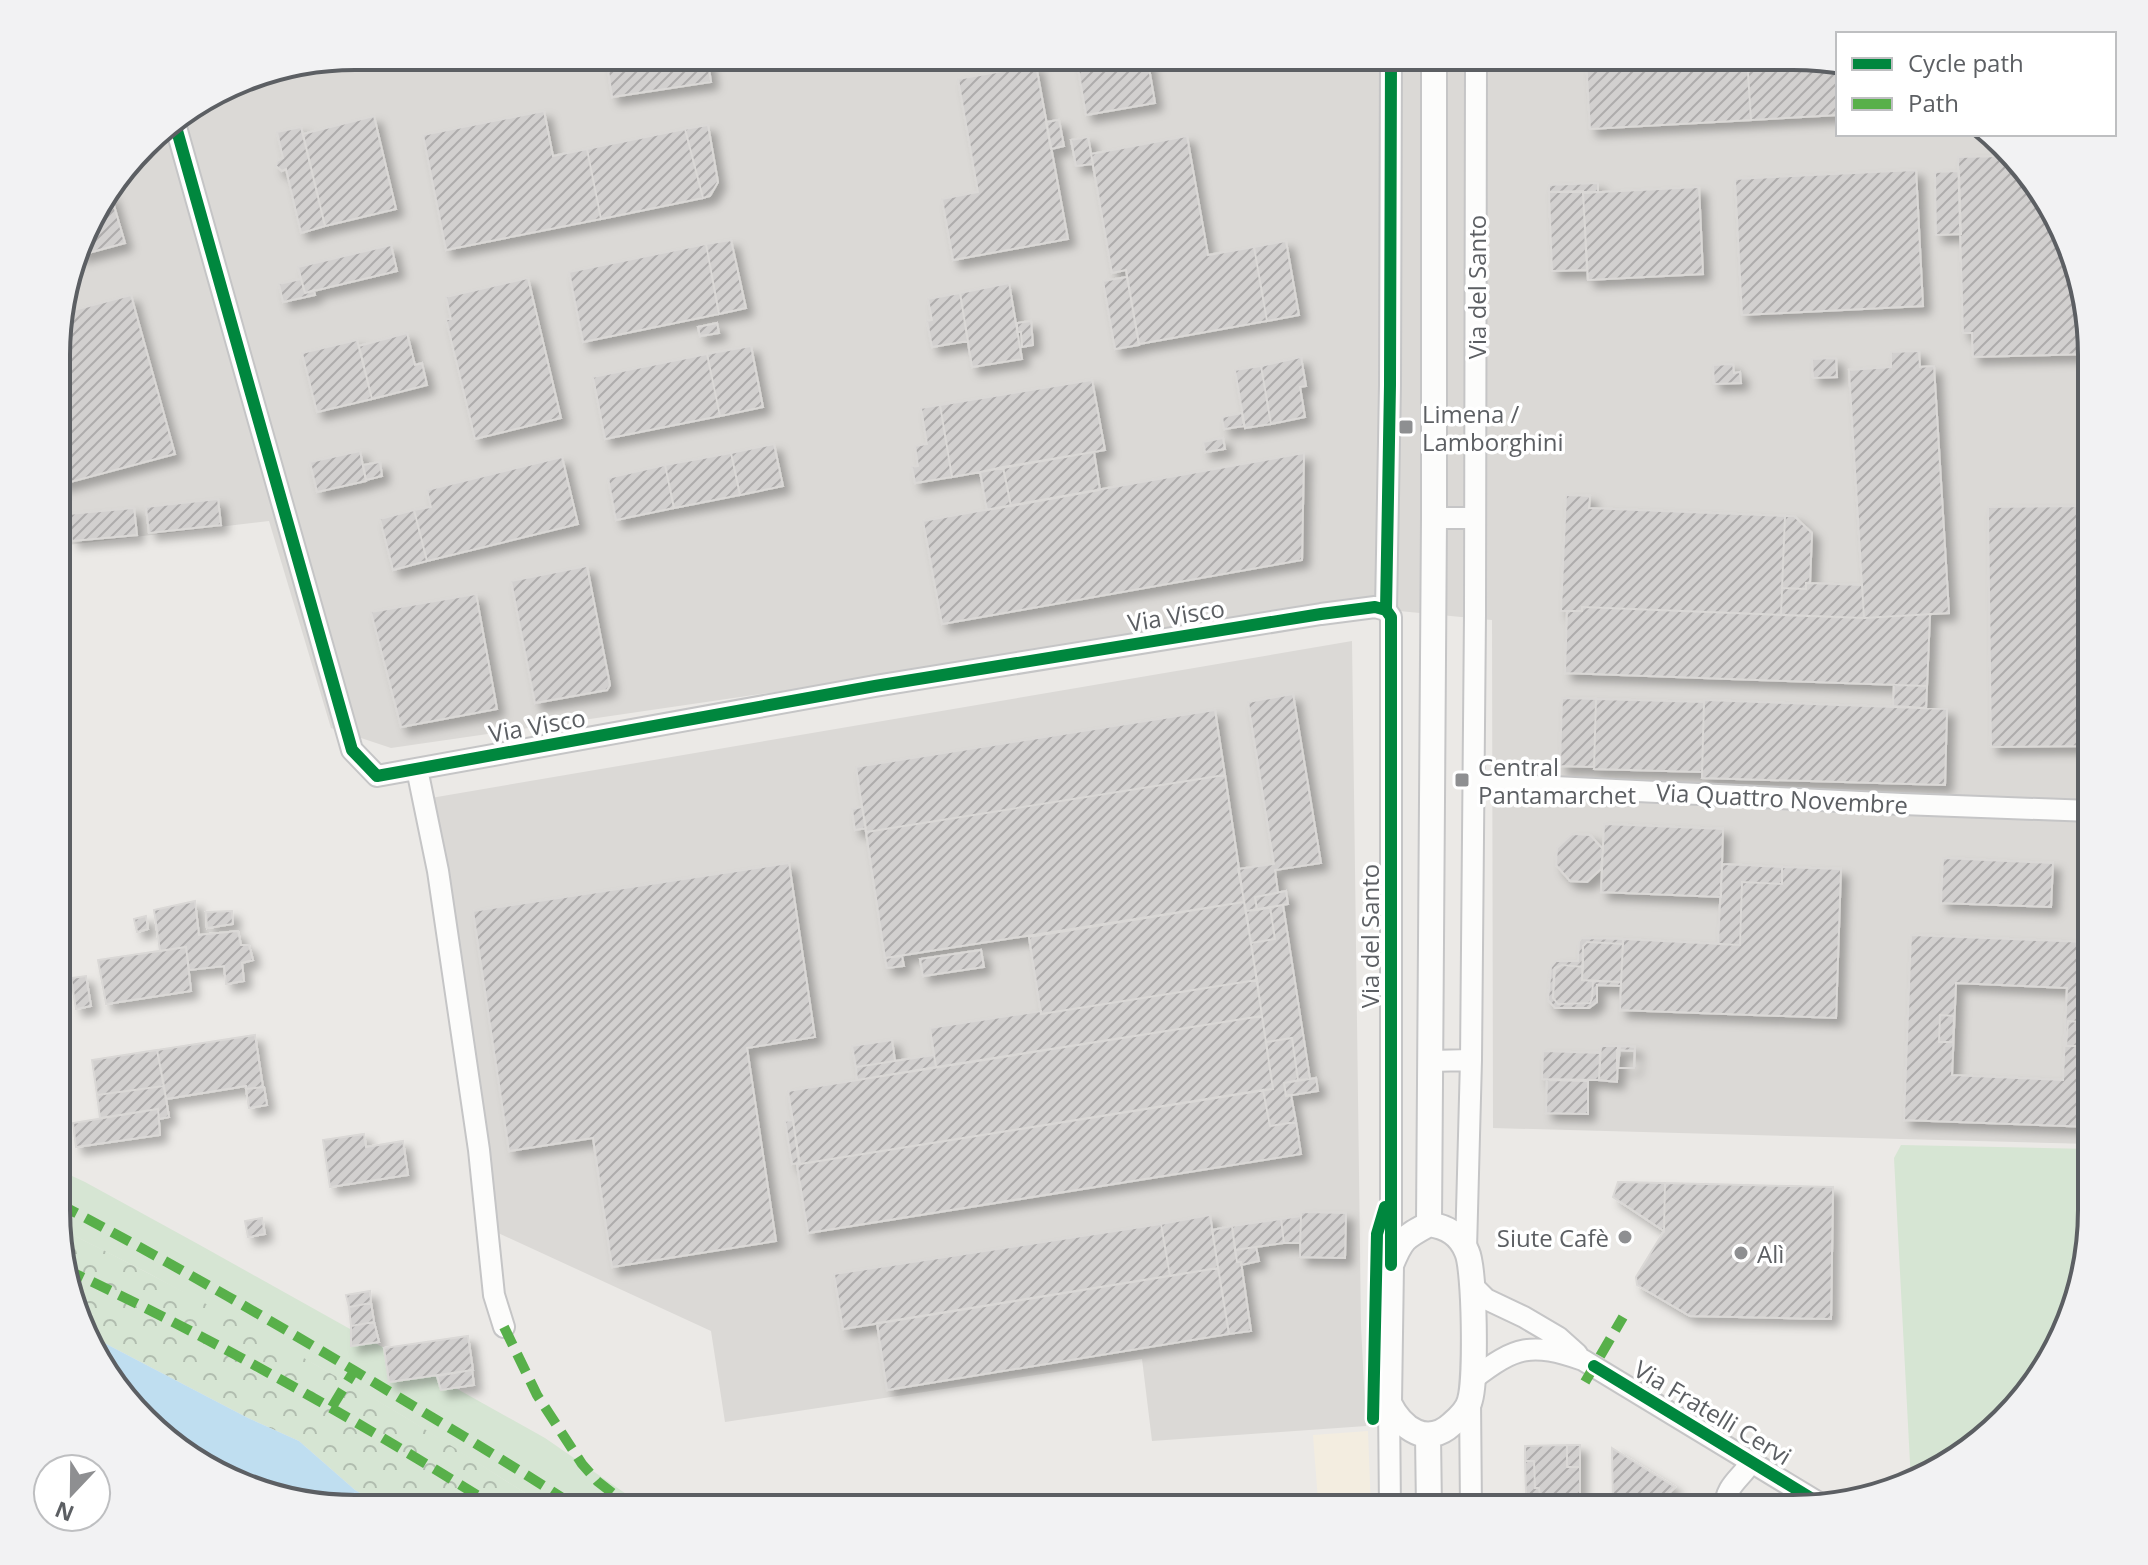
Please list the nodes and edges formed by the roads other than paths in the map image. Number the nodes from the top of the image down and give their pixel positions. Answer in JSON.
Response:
{"nodes":[{"id":1,"x":1391,"y":70,"type":"edge"},
{"id":2,"x":1434,"y":70,"type":"edge"},
{"id":3,"x":1476,"y":70,"type":"edge"},
{"id":4,"x":178,"y":133,"type":"edge"},
{"id":5,"x":1434,"y":518,"type":"junction"},
{"id":6,"x":1475,"y":518,"type":"junction"},
{"id":7,"x":1386,"y":610,"type":"junction"},
{"id":8,"x":417,"y":769,"type":"junction"},
{"id":9,"x":1473,"y":783,"type":"junction"},
{"id":10,"x":2078,"y":811,"type":"edge"},
{"id":11,"x":1471,"y":1060,"type":"junction"},
{"id":12,"x":1430,"y":1061,"type":"junction"},
{"id":13,"x":1429,"y":1224,"type":"junction"},
{"id":14,"x":1466,"y":1249,"type":"junction"},
{"id":15,"x":1391,"y":1265,"type":"junction"},
{"id":16,"x":1472,"y":1285,"type":"junction"},
{"id":17,"x":504,"y":1327,"type":"dead end"},
{"id":18,"x":1583,"y":1360,"type":"junction"},
{"id":19,"x":1472,"y":1390,"type":"junction"},
{"id":20,"x":1389,"y":1403,"type":"junction"},
{"id":21,"x":1428,"y":1436,"type":"junction"},
{"id":22,"x":1752,"y":1461,"type":"junction"},
{"id":23,"x":1805,"y":1494,"type":"edge"},
{"id":24,"x":1390,"y":1495,"type":"edge"},
{"id":25,"x":1429,"y":1495,"type":"edge"},
{"id":26,"x":1471,"y":1495,"type":"edge"},
{"id":27,"x":1725,"y":1495,"type":"edge"}],
"edges":[{"from":1,"to":7,"type":"street","name":"Via del Santo"},
{"from":2,"to":5,"type":"street"},
{"from":3,"to":6,"type":"street","name":"Via del Santo"},
{"from":4,"to":8,"type":"street","name":"Via Visco"},
{"from":5,"to":6,"type":"street"},
{"from":5,"to":12,"type":"street"},
{"from":6,"to":9,"type":"street","name":"Via del Santo"},
{"from":7,"to":8,"type":"street","name":"Via Visco"},
{"from":7,"to":15,"type":"street","name":"Via del Santo"},
{"from":8,"to":17,"type":"street"},
{"from":9,"to":10,"type":"street","name":"Via Quattro Novembre"},
{"from":9,"to":11,"type":"street","name":"Via del Santo"},
{"from":11,"to":12,"type":"street"},
{"from":11,"to":14,"type":"street","name":"Via del Santo"},
{"from":12,"to":13,"type":"street"},
{"from":13,"to":14,"type":"street"},
{"from":13,"to":15,"type":"street"},
{"from":14,"to":16,"type":"street","name":"Via del Santo"},
{"from":15,"to":20,"type":"street","name":"Via del Santo"},
{"from":16,"to":18,"type":"street","name":"Via Fratelli Cervi"},
{"from":16,"to":19,"type":"street","name":"Via del Santo"},
{"from":18,"to":19,"type":"street","name":"Via Fratelli Cervi"},
{"from":18,"to":22,"type":"street","name":"Via Fratelli Cervi"},
{"from":19,"to":21,"type":"street"},
{"from":19,"to":26,"type":"street","name":"Via del Santo"},
{"from":20,"to":21,"type":"street"},
{"from":20,"to":24,"type":"street","name":"Via del Santo"},
{"from":21,"to":25,"type":"street"},
{"from":22,"to":23,"type":"street","name":"Via Fratelli Cervi"},
{"from":22,"to":27,"type":"street"}]}
